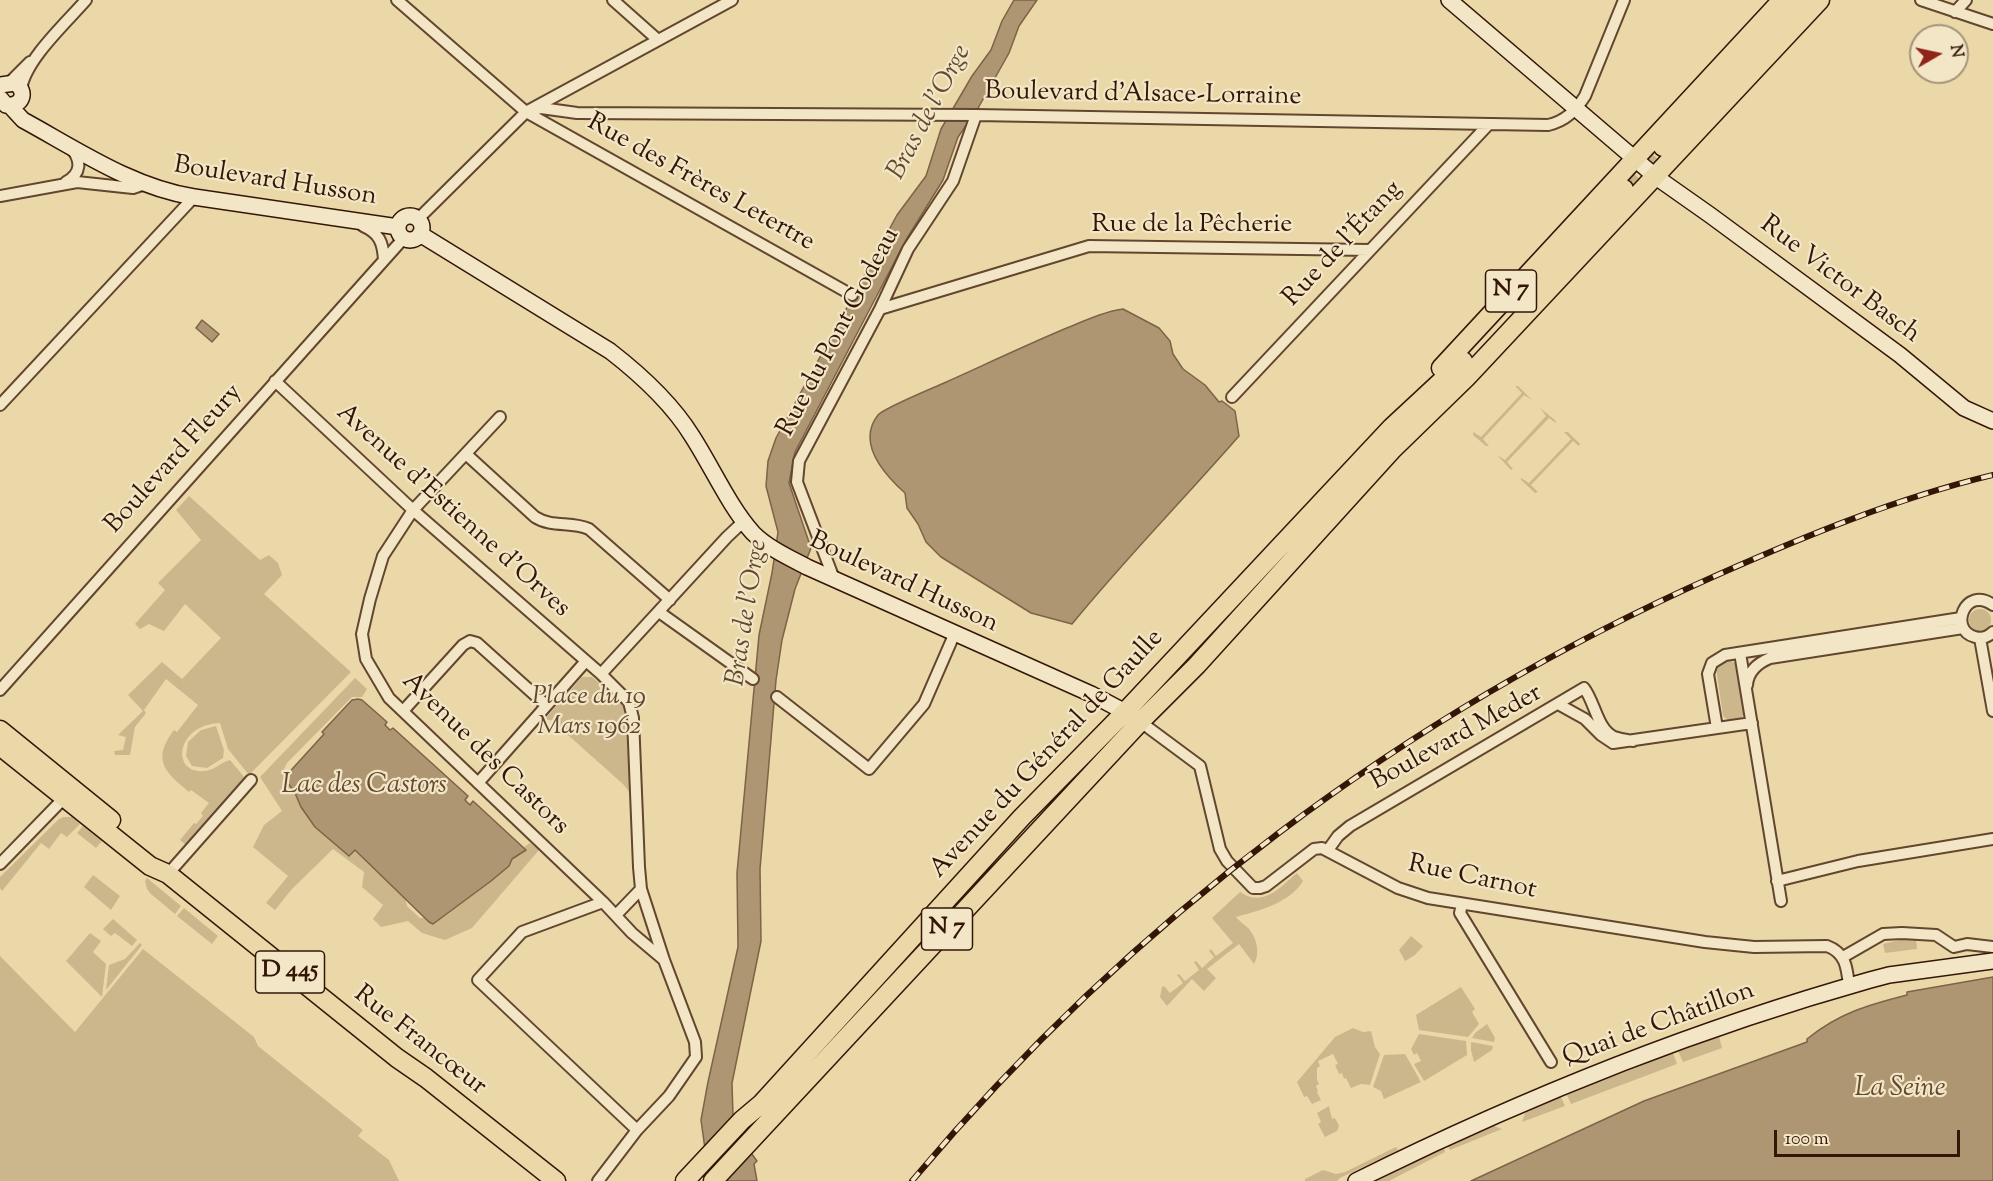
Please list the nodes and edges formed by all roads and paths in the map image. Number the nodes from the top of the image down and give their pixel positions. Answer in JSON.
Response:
{"nodes":[{"id":1,"x":86,"y":0,"type":"edge"},
{"id":2,"x":398,"y":0,"type":"edge"},
{"id":3,"x":613,"y":0,"type":"edge"},
{"id":4,"x":732,"y":0,"type":"edge"},
{"id":5,"x":1449,"y":0,"type":"edge"},
{"id":6,"x":1624,"y":0,"type":"edge"},
{"id":7,"x":1782,"y":0,"type":"edge"},
{"id":8,"x":1801,"y":0,"type":"edge"},
{"id":9,"x":1820,"y":0,"type":"edge"},
{"id":10,"x":1921,"y":0,"type":"edge"},
{"id":11,"x":1966,"y":0,"type":"edge"},
{"id":12,"x":1954,"y":12,"type":"junction"},
{"id":13,"x":1993,"y":24,"type":"edge"},
{"id":14,"x":658,"y":40,"type":"junction"},
{"id":15,"x":8,"y":91,"type":"edge"},
{"id":16,"x":1576,"y":110,"type":"junction"},
{"id":17,"x":526,"y":112,"type":"junction"},
{"id":18,"x":976,"y":115,"type":"junction"},
{"id":19,"x":1488,"y":124,"type":"junction"},
{"id":20,"x":65,"y":143,"type":"junction"},
{"id":21,"x":1663,"y":147,"type":"tunnel mouth"},
{"id":22,"x":1634,"y":159,"type":"junction"},
{"id":23,"x":1656,"y":177,"type":"junction"},
{"id":24,"x":63,"y":184,"type":"junction"},
{"id":25,"x":146,"y":184,"type":"junction"},
{"id":26,"x":1624,"y":189,"type":"tunnel mouth"},
{"id":27,"x":0,"y":196,"type":"edge"},
{"id":28,"x":194,"y":197,"type":"junction"},
{"id":29,"x":348,"y":220,"type":"junction"},
{"id":30,"x":419,"y":227,"type":"junction"},
{"id":31,"x":400,"y":233,"type":"junction"},
{"id":32,"x":1370,"y":250,"type":"junction"},
{"id":33,"x":384,"y":260,"type":"junction"},
{"id":34,"x":852,"y":295,"type":"dead end"},
{"id":35,"x":880,"y":309,"type":"junction"},
{"id":36,"x":1464,"y":361,"type":"junction"},
{"id":37,"x":275,"y":381,"type":"junction"},
{"id":38,"x":1232,"y":397,"type":"dead end"},
{"id":39,"x":0,"y":405,"type":"edge"},
{"id":40,"x":500,"y":417,"type":"dead end"},
{"id":41,"x":1993,"y":421,"type":"edge"},
{"id":42,"x":1392,"y":427,"type":"junction"},
{"id":43,"x":1393,"y":449,"type":"junction"},
{"id":44,"x":466,"y":453,"type":"junction"},
{"id":45,"x":413,"y":510,"type":"junction"},
{"id":46,"x":744,"y":521,"type":"junction"},
{"id":47,"x":834,"y":579,"type":"junction"},
{"id":48,"x":670,"y":600,"type":"junction"},
{"id":49,"x":1993,"y":605,"type":"edge"},
{"id":50,"x":659,"y":612,"type":"junction"},
{"id":51,"x":1962,"y":623,"type":"junction"},
{"id":52,"x":954,"y":635,"type":"junction"},
{"id":53,"x":1989,"y":635,"type":"edge"},
{"id":54,"x":1740,"y":653,"type":"junction"},
{"id":55,"x":586,"y":661,"type":"junction"},
{"id":56,"x":601,"y":675,"type":"junction"},
{"id":57,"x":753,"y":679,"type":"dead end"},
{"id":58,"x":1746,"y":688,"type":"junction"},
{"id":59,"x":0,"y":690,"type":"edge"},
{"id":60,"x":777,"y":697,"type":"dead end"},
{"id":61,"x":1558,"y":704,"type":"junction"},
{"id":62,"x":546,"y":705,"type":"junction"},
{"id":63,"x":403,"y":711,"type":"junction"},
{"id":64,"x":1993,"y":711,"type":"edge"},
{"id":65,"x":1125,"y":712,"type":"junction"},
{"id":66,"x":1141,"y":721,"type":"junction"},
{"id":67,"x":1752,"y":723,"type":"junction"},
{"id":68,"x":1717,"y":728,"type":"junction"},
{"id":69,"x":0,"y":730,"type":"edge"},
{"id":70,"x":1633,"y":741,"type":"junction"},
{"id":71,"x":0,"y":746,"type":"edge"},
{"id":72,"x":251,"y":780,"type":"dead end"},
{"id":73,"x":478,"y":783,"type":"junction"},
{"id":74,"x":68,"y":793,"type":"junction"},
{"id":75,"x":1993,"y":839,"type":"edge"},
{"id":76,"x":1328,"y":850,"type":"junction"},
{"id":77,"x":0,"y":864,"type":"edge"},
{"id":78,"x":168,"y":874,"type":"junction"},
{"id":79,"x":1777,"y":881,"type":"junction"},
{"id":80,"x":641,"y":889,"type":"junction"},
{"id":81,"x":1781,"y":901,"type":"dead end"},
{"id":82,"x":603,"y":902,"type":"junction"},
{"id":83,"x":1462,"y":904,"type":"junction"},
{"id":84,"x":616,"y":915,"type":"junction"},
{"id":85,"x":1993,"y":946,"type":"edge"},
{"id":86,"x":1843,"y":957,"type":"junction"},
{"id":87,"x":664,"y":960,"type":"junction"},
{"id":88,"x":1993,"y":961,"type":"edge"},
{"id":89,"x":1849,"y":986,"type":"junction"},
{"id":90,"x":1551,"y":1062,"type":"dead end"},
{"id":91,"x":637,"y":1130,"type":"junction"},
{"id":92,"x":556,"y":1181,"type":"edge"},
{"id":93,"x":597,"y":1181,"type":"edge"},
{"id":94,"x":685,"y":1181,"type":"edge"},
{"id":95,"x":713,"y":1181,"type":"edge"},
{"id":96,"x":1356,"y":1181,"type":"edge"}],
"edges":[{"from":1,"to":15,"type":"street"},
{"from":2,"to":17,"type":"street","name":"Rue des Frères Letertre"},
{"from":3,"to":14,"type":"street"},
{"from":4,"to":14,"type":"street"},
{"from":5,"to":16,"type":"main road","name":"Rue Victor Basch"},
{"from":6,"to":16,"type":"street"},
{"from":7,"to":22,"type":"main road","name":"Avenue du Général de Gaulle","number":"N 7"},
{"from":8,"to":21,"type":"main road"},
{"from":9,"to":23,"type":"main road","name":"Avenue du Général de Gaulle","number":"N 7"},
{"from":10,"to":12,"type":"street"},
{"from":11,"to":12,"type":"street"},
{"from":12,"to":13,"type":"street"},
{"from":14,"to":17,"type":"street"},
{"from":15,"to":20,"type":"main road","name":"Boulevard Husson"},
{"from":16,"to":19,"type":"street","name":"Boulevard d'Alsace-Lorraine"},
{"from":16,"to":22,"type":"main road","name":"Rue Victor Basch"},
{"from":17,"to":18,"type":"street","name":"Boulevard d'Alsace-Lorraine"},
{"from":17,"to":30,"type":"street"},
{"from":17,"to":34,"type":"street","name":"Rue des Frères Letertre"},
{"from":18,"to":19,"type":"street","name":"Boulevard d'Alsace-Lorraine"},
{"from":18,"to":35,"type":"street","name":"Rue du Pont Godeau"},
{"from":19,"to":32,"type":"street","name":"Rue de l'Étang"},
{"from":20,"to":24,"type":"street"},
{"from":20,"to":25,"type":"main road","name":"Boulevard Husson"},
{"from":22,"to":23,"type":"main road","name":"Rue Victor Basch"},
{"from":22,"to":42,"type":"main road","name":"Avenue du Général de Gaulle","number":"N 7"},
{"from":23,"to":41,"type":"main road","name":"Rue Victor Basch"},
{"from":23,"to":43,"type":"main road","name":"Avenue du Général de Gaulle","number":"N 7"},
{"from":24,"to":25,"type":"street"},
{"from":24,"to":27,"type":"street"},
{"from":25,"to":28,"type":"main road","name":"Boulevard Husson"},
{"from":26,"to":36,"type":"main road","name":"Avenue du Général de Gaulle","number":"N 7"},
{"from":28,"to":29,"type":"main road","name":"Boulevard Husson"},
{"from":28,"to":39,"type":"street"},
{"from":29,"to":31,"type":"main road","name":"Boulevard Husson"},
{"from":29,"to":33,"type":"street"},
{"from":30,"to":31,"type":"main road","name":"Boulevard Husson"},
{"from":30,"to":31,"type":"main road","name":"Boulevard Husson"},
{"from":30,"to":46,"type":"main road","name":"Boulevard Husson"},
{"from":31,"to":33,"type":"street","name":"Boulevard Fleury"},
{"from":32,"to":35,"type":"street","name":"Rue de la Pêcherie"},
{"from":32,"to":38,"type":"street","name":"Rue de l'Étang"},
{"from":33,"to":37,"type":"street","name":"Boulevard Fleury"},
{"from":35,"to":47,"type":"street","name":"Rue du Pont Godeau"},
{"from":36,"to":42,"type":"main road","name":"Avenue du Général de Gaulle","number":"N 7"},
{"from":36,"to":43,"type":"main road","name":"Avenue du Général de Gaulle","number":"N 7"},
{"from":37,"to":45,"type":"street","name":"Avenue d'Estienne d'Orves"},
{"from":37,"to":59,"type":"street","name":"Boulevard Fleury"},
{"from":40,"to":44,"type":"street","name":"Avenue des Castors"},
{"from":42,"to":65,"type":"main road","name":"Avenue du Général de Gaulle","number":"N 7"},
{"from":43,"to":66,"type":"main road","name":"Avenue du Général de Gaulle","number":"N 7"},
{"from":44,"to":45,"type":"street","name":"Avenue des Castors"},
{"from":44,"to":48,"type":"street"},
{"from":45,"to":55,"type":"street","name":"Avenue d'Estienne d'Orves"},
{"from":45,"to":63,"type":"street","name":"Avenue des Castors"},
{"from":46,"to":47,"type":"main road","name":"Boulevard Husson"},
{"from":46,"to":48,"type":"street"},
{"from":47,"to":52,"type":"main road","name":"Boulevard Husson"},
{"from":48,"to":50,"type":"street"},
{"from":49,"to":51,"type":"street"},
{"from":50,"to":56,"type":"street"},
{"from":50,"to":57,"type":"street"},
{"from":51,"to":53,"type":"street"},
{"from":51,"to":54,"type":"street"},
{"from":51,"to":58,"type":"street"},
{"from":52,"to":60,"type":"street"},
{"from":52,"to":65,"type":"main road","name":"Boulevard Husson"},
{"from":53,"to":64,"type":"street"},
{"from":54,"to":58,"type":"street"},
{"from":54,"to":68,"type":"street"},
{"from":55,"to":56,"type":"street","name":"Avenue d'Estienne d'Orves"},
{"from":55,"to":62,"type":"street"},
{"from":56,"to":80,"type":"street","name":"Avenue d'Estienne d'Orves"},
{"from":58,"to":67,"type":"street"},
{"from":61,"to":70,"type":"street","name":"Boulevard Meder"},
{"from":61,"to":70,"type":"street"},
{"from":61,"to":76,"type":"street","name":"Boulevard Meder"},
{"from":62,"to":63,"type":"street"},
{"from":62,"to":73,"type":"street"},
{"from":63,"to":73,"type":"street","name":"Avenue des Castors"},
{"from":65,"to":66,"type":"street"},
{"from":65,"to":94,"type":"main road","name":"Avenue du Général de Gaulle","number":"N 7"},
{"from":66,"to":76,"type":"street"},
{"from":66,"to":95,"type":"main road","name":"Avenue du Général de Gaulle","number":"N 7"},
{"from":67,"to":68,"type":"street","name":"Boulevard Meder"},
{"from":67,"to":79,"type":"street"},
{"from":68,"to":70,"type":"street","name":"Boulevard Meder"},
{"from":69,"to":74,"type":"main road","name":"Rue Francœur","number":"D 445"},
{"from":71,"to":74,"type":"main road","name":"Rue Francœur","number":"D 445"},
{"from":72,"to":78,"type":"street"},
{"from":73,"to":82,"type":"street","name":"Avenue des Castors"},
{"from":74,"to":77,"type":"street"},
{"from":74,"to":78,"type":"main road","name":"Rue Francœur","number":"D 445"},
{"from":75,"to":79,"type":"street"},
{"from":76,"to":83,"type":"street","name":"Rue Carnot"},
{"from":78,"to":92,"type":"main road","name":"Rue Francœur","number":"D 445"},
{"from":79,"to":81,"type":"street"},
{"from":80,"to":84,"type":"street"},
{"from":80,"to":87,"type":"street","name":"Avenue d'Estienne d'Orves"},
{"from":82,"to":84,"type":"street","name":"Avenue des Castors"},
{"from":82,"to":91,"type":"street"},
{"from":83,"to":86,"type":"street","name":"Rue Carnot"},
{"from":83,"to":90,"type":"street"},
{"from":84,"to":87,"type":"street","name":"Avenue des Castors"},
{"from":85,"to":86,"type":"street"},
{"from":86,"to":89,"type":"street"},
{"from":87,"to":91,"type":"street","name":"Avenue d'Estienne d'Orves"},
{"from":88,"to":89,"type":"main road","name":"Quai de Châtillon"},
{"from":89,"to":96,"type":"main road","name":"Quai de Châtillon"},
{"from":91,"to":93,"type":"street","name":"Avenue d'Estienne d'Orves"}]}
